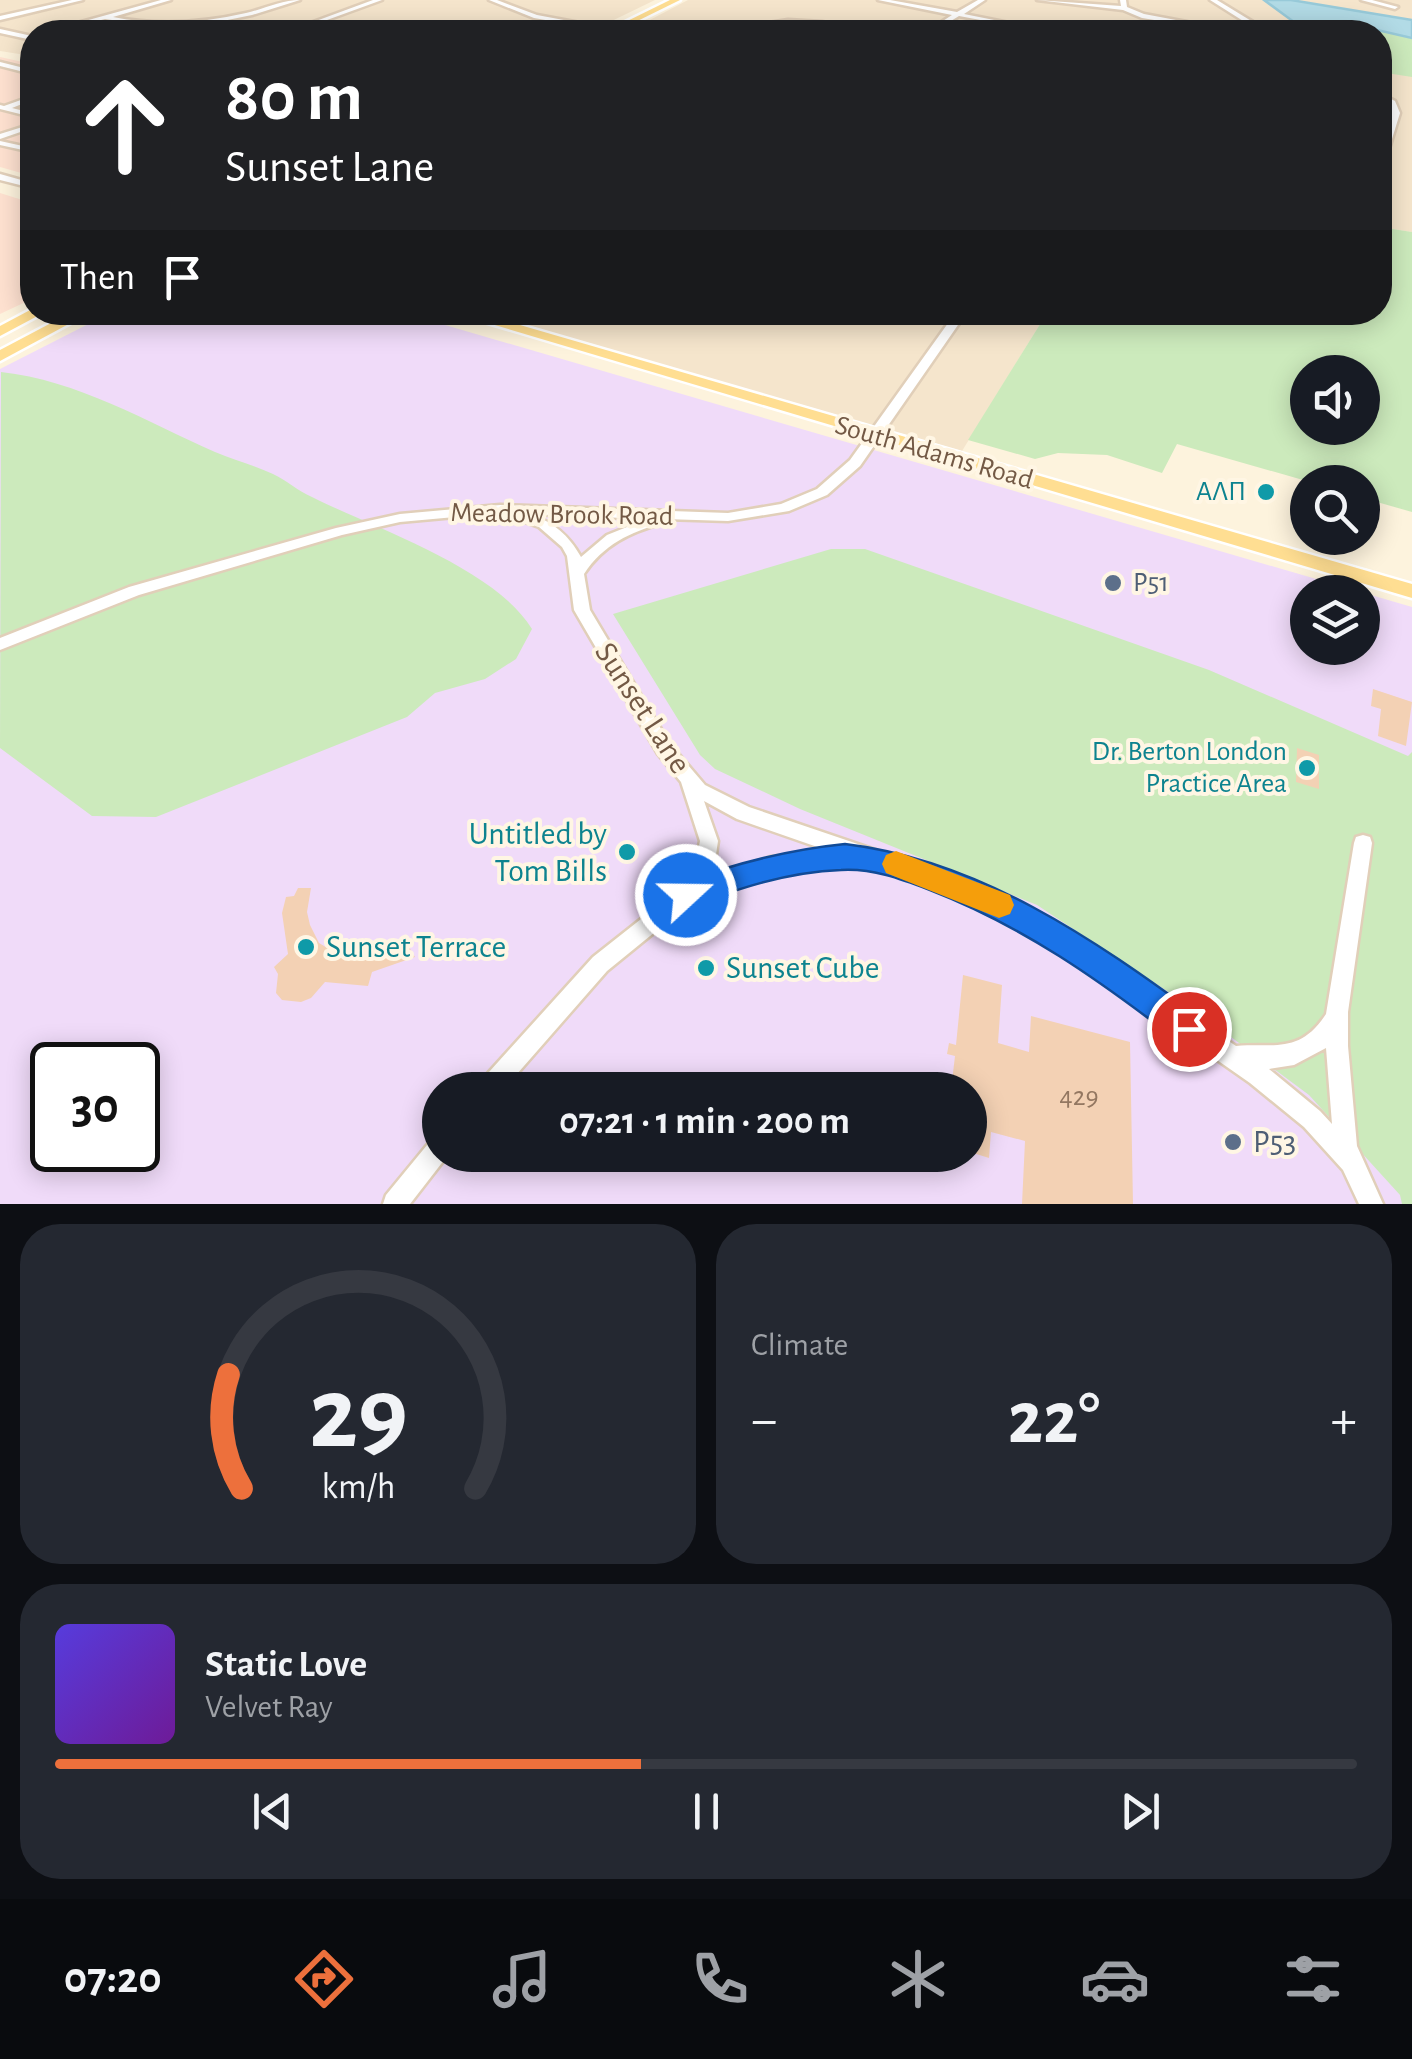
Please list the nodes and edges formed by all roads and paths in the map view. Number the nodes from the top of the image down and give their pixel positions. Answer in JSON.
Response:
{"nodes":[{"id":1,"x":32,"y":0,"type":"edge"},
{"id":2,"x":80,"y":0,"type":"edge"},
{"id":3,"x":168,"y":0,"type":"edge"},
{"id":4,"x":179,"y":0,"type":"edge"},
{"id":5,"x":297,"y":0,"type":"edge"},
{"id":6,"x":380,"y":0,"type":"edge"},
{"id":7,"x":492,"y":0,"type":"edge"},
{"id":8,"x":676,"y":0,"type":"edge"},
{"id":9,"x":881,"y":0,"type":"edge"},
{"id":10,"x":982,"y":0,"type":"edge"},
{"id":11,"x":1040,"y":0,"type":"edge"},
{"id":12,"x":1213,"y":0,"type":"edge"},
{"id":13,"x":1364,"y":0,"type":"edge"},
{"id":14,"x":202,"y":3,"type":"dead end"},
{"id":15,"x":1123,"y":4,"type":"edge"},
{"id":16,"x":1395,"y":6,"type":"dead end"},
{"id":17,"x":48,"y":7,"type":"junction"},
{"id":18,"x":960,"y":14,"type":"junction"},
{"id":19,"x":0,"y":18,"type":"edge"},
{"id":20,"x":106,"y":18,"type":"junction"},
{"id":21,"x":98,"y":20,"type":"edge"},
{"id":22,"x":118,"y":20,"type":"edge"},
{"id":23,"x":236,"y":20,"type":"edge"},
{"id":24,"x":322,"y":20,"type":"edge"},
{"id":25,"x":553,"y":20,"type":"edge"},
{"id":26,"x":635,"y":20,"type":"edge"},
{"id":27,"x":950,"y":20,"type":"edge"},
{"id":28,"x":991,"y":20,"type":"edge"},
{"id":29,"x":1166,"y":20,"type":"edge"},
{"id":30,"x":1246,"y":20,"type":"edge"},
{"id":31,"x":1392,"y":99,"type":"edge"},
{"id":32,"x":1392,"y":125,"type":"edge"},
{"id":33,"x":59,"y":325,"type":"edge"},
{"id":34,"x":502,"y":325,"type":"edge"},
{"id":35,"x":953,"y":325,"type":"edge"},
{"id":36,"x":0,"y":356,"type":"edge"},
{"id":37,"x":876,"y":436,"type":"junction"},
{"id":38,"x":500,"y":509,"type":"junction"},
{"id":39,"x":687,"y":516,"type":"junction"},
{"id":40,"x":577,"y":573,"type":"junction"},
{"id":41,"x":1412,"y":591,"type":"edge"},
{"id":42,"x":0,"y":644,"type":"edge"},
{"id":43,"x":684,"y":777,"type":"junction"},
{"id":44,"x":1363,"y":843,"type":"dead end"},
{"id":45,"x":890,"y":862,"type":"junction"},
{"id":46,"x":686,"y":895,"type":"junction"},
{"id":47,"x":1337,"y":1012,"type":"junction"},
{"id":48,"x":1225,"y":1053,"type":"junction"},
{"id":49,"x":504,"y":1072,"type":"edge"},
{"id":50,"x":1348,"y":1160,"type":"junction"},
{"id":51,"x":422,"y":1169,"type":"edge"},
{"id":52,"x":394,"y":1204,"type":"edge"},
{"id":53,"x":1371,"y":1204,"type":"edge"}],
"edges":[{"from":1,"to":17,"type":"street"},
{"from":2,"to":17,"type":"street"},
{"from":3,"to":20,"type":"street"},
{"from":4,"to":14,"type":"street"},
{"from":5,"to":23,"type":"street"},
{"from":6,"to":24,"type":"street"},
{"from":7,"to":25,"type":"street"},
{"from":8,"to":26,"type":"main road"},
{"from":9,"to":18,"type":"street"},
{"from":10,"to":18,"type":"street"},
{"from":11,"to":15,"type":"street"},
{"from":12,"to":30,"type":"street"},
{"from":13,"to":16,"type":"street"},
{"from":15,"to":29,"type":"street"},
{"from":17,"to":19,"type":"street"},
{"from":18,"to":27,"type":"street"},
{"from":18,"to":28,"type":"street"},
{"from":20,"to":21,"type":"street"},
{"from":20,"to":22,"type":"street"},
{"from":31,"to":32,"type":"street"},
{"from":33,"to":36,"type":"main road"},
{"from":34,"to":37,"type":"main road","name":"South Adams Road"},
{"from":35,"to":37,"type":"street","name":"Meadow Brook Road"},
{"from":37,"to":39,"type":"street","name":"Meadow Brook Road"},
{"from":37,"to":41,"type":"main road","name":"South Adams Road"},
{"from":38,"to":39,"type":"street","name":"Meadow Brook Road"},
{"from":38,"to":40,"type":"street","name":"Sunset Lane"},
{"from":38,"to":42,"type":"street","name":"Meadow Brook Road"},
{"from":39,"to":40,"type":"street"},
{"from":40,"to":43,"type":"street","name":"Sunset Lane"},
{"from":43,"to":45,"type":"street","name":"Sunset Lane"},
{"from":43,"to":46,"type":"street"},
{"from":44,"to":47,"type":"street"},
{"from":45,"to":46,"type":"street"},
{"from":45,"to":48,"type":"street","name":"Sunset Lane"},
{"from":46,"to":49,"type":"street"},
{"from":47,"to":48,"type":"street","name":"Sunset Lane"},
{"from":47,"to":50,"type":"street"},
{"from":48,"to":50,"type":"street","name":"Sunset Lane"},
{"from":50,"to":53,"type":"street"},
{"from":51,"to":52,"type":"street"}]}
